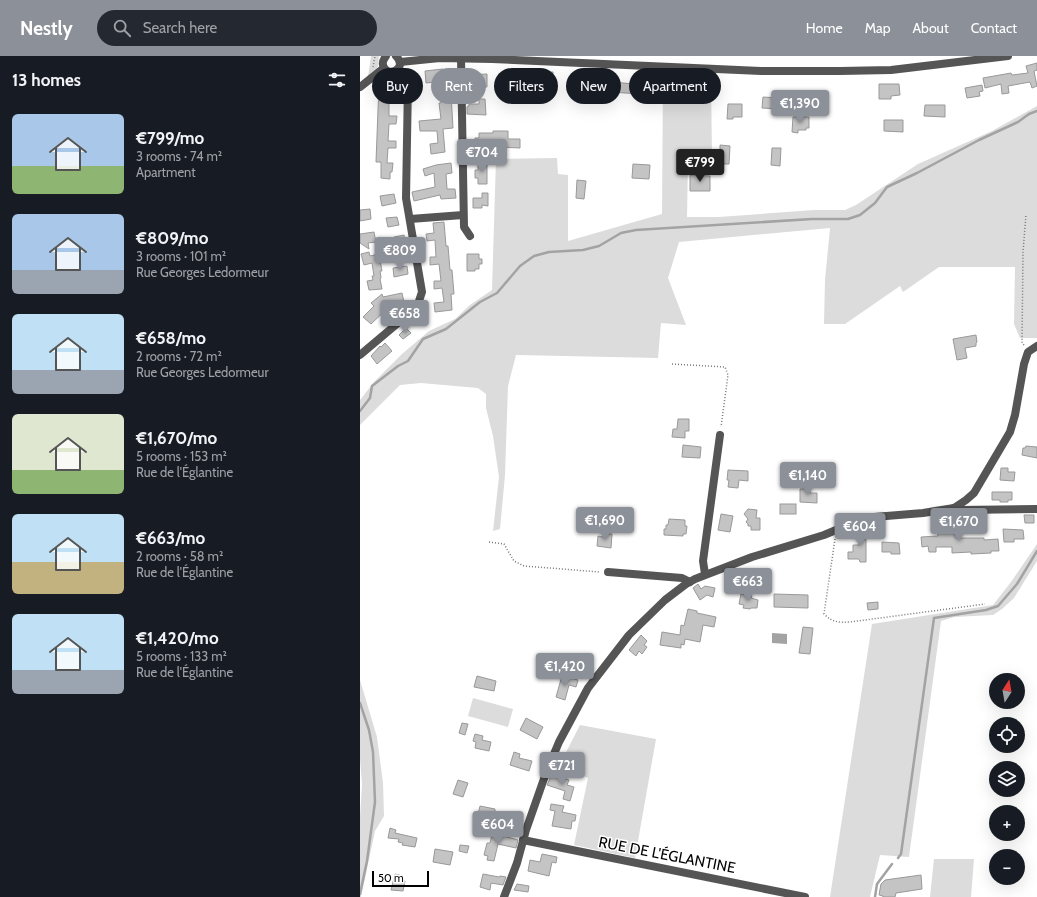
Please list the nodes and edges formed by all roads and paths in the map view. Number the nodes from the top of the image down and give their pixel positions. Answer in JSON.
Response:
{"nodes":[{"id":1,"x":386,"y":56,"type":"edge"},
{"id":2,"x":1008,"y":56,"type":"edge"},
{"id":3,"x":461,"y":58,"type":"junction"},
{"id":4,"x":946,"y":60,"type":"edge"},
{"id":5,"x":398,"y":62,"type":"edge"},
{"id":6,"x":384,"y":68,"type":"edge"},
{"id":7,"x":372,"y":78,"type":"edge"},
{"id":8,"x":360,"y":87,"type":"edge"},
{"id":9,"x":1026,"y":214,"type":"dead end"},
{"id":10,"x":464,"y":215,"type":"junction"},
{"id":11,"x":410,"y":219,"type":"junction"},
{"id":12,"x":470,"y":236,"type":"dead end"},
{"id":13,"x":1037,"y":346,"type":"edge"},
{"id":14,"x":1028,"y":352,"type":"junction"},
{"id":15,"x":360,"y":356,"type":"edge"},
{"id":16,"x":672,"y":364,"type":"dead end"},
{"id":17,"x":720,"y":435,"type":"joint"},
{"id":18,"x":954,"y":508,"type":"junction"},
{"id":19,"x":1037,"y":509,"type":"edge"},
{"id":20,"x":836,"y":530,"type":"junction"},
{"id":21,"x":489,"y":542,"type":"dead end"},
{"id":22,"x":608,"y":572,"type":"joint"},
{"id":23,"x":705,"y":574,"type":"junction"},
{"id":24,"x":690,"y":582,"type":"junction"},
{"id":25,"x":985,"y":604,"type":"dead end"},
{"id":26,"x":523,"y":840,"type":"junction"},
{"id":27,"x":504,"y":897,"type":"edge"},
{"id":28,"x":805,"y":897,"type":"edge"}],
"edges":[{"from":1,"to":6,"type":"street"},
{"from":2,"to":4,"type":"street"},
{"from":3,"to":4,"type":"street"},
{"from":3,"to":5,"type":"street"},
{"from":3,"to":10,"type":"street"},
{"from":5,"to":11,"type":"street"},
{"from":7,"to":8,"type":"street"},
{"from":9,"to":14,"type":"path"},
{"from":10,"to":11,"type":"street"},
{"from":10,"to":12,"type":"street"},
{"from":11,"to":15,"type":"street"},
{"from":13,"to":14,"type":"street"},
{"from":14,"to":18,"type":"street"},
{"from":16,"to":17,"type":"path"},
{"from":17,"to":23,"type":"street"},
{"from":18,"to":19,"type":"street"},
{"from":18,"to":20,"type":"street"},
{"from":20,"to":23,"type":"street"},
{"from":20,"to":25,"type":"path"},
{"from":21,"to":22,"type":"path"},
{"from":22,"to":24,"type":"street"},
{"from":23,"to":24,"type":"street"},
{"from":24,"to":26,"type":"street"},
{"from":26,"to":27,"type":"street"},
{"from":26,"to":28,"type":"street","name":"RUE DE L'ÉGLANTINE"}]}
